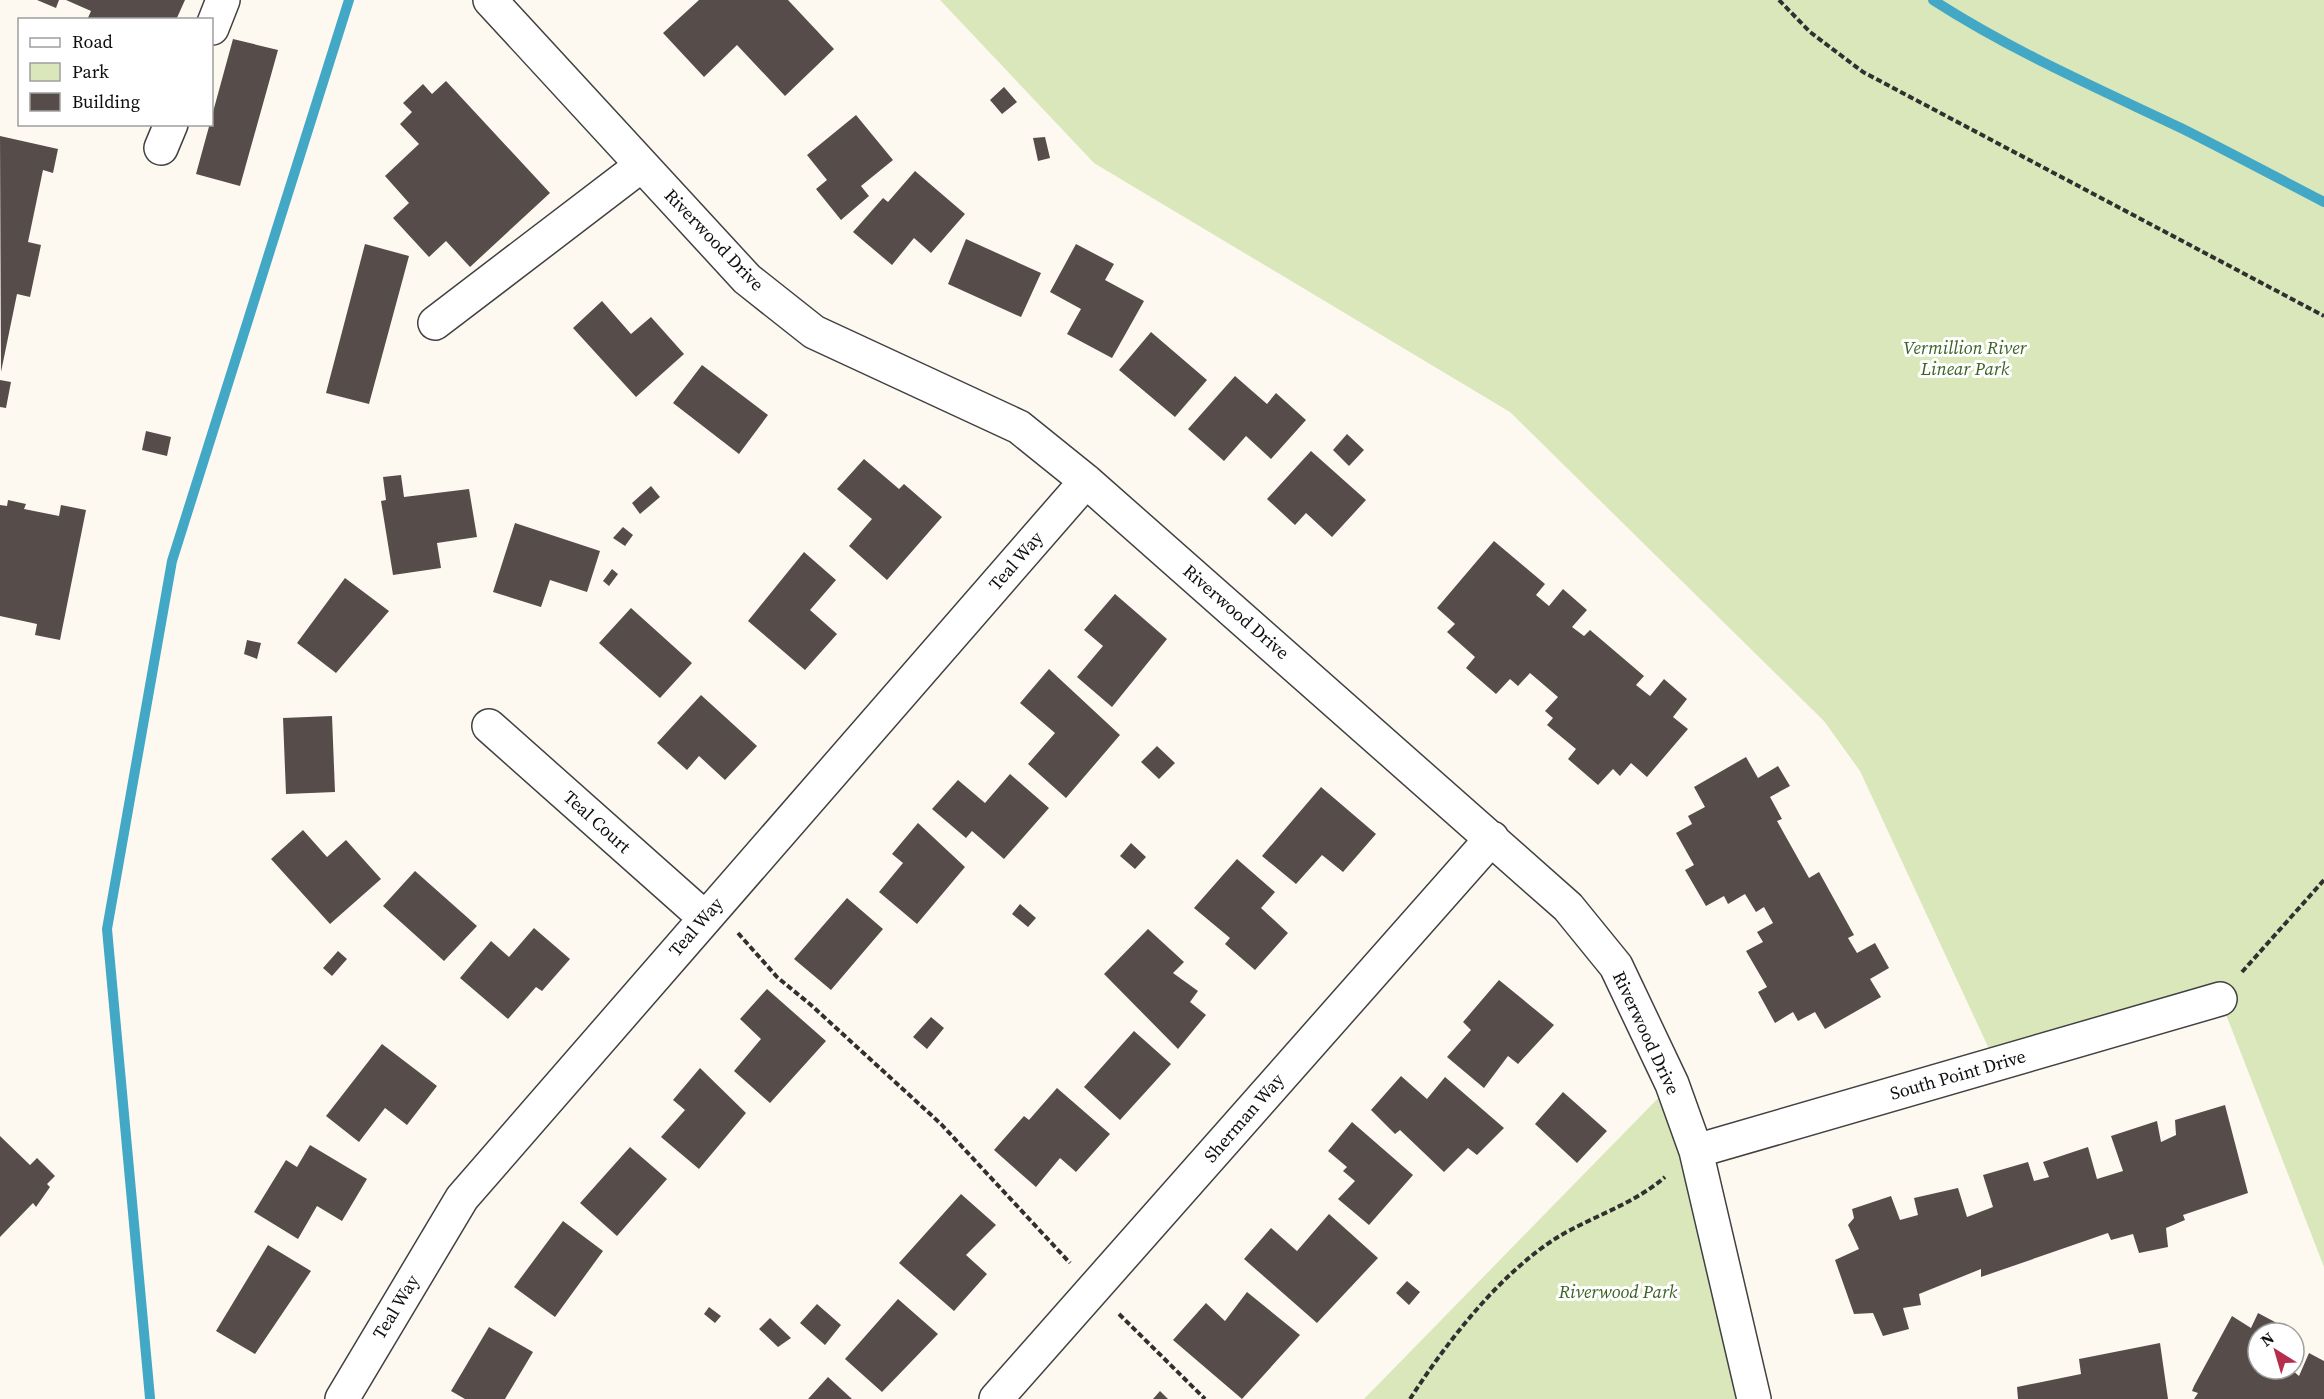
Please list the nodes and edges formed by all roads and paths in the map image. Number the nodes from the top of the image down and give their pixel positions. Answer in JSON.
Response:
{"nodes":[{"id":1,"x":223,"y":0,"type":"edge"},
{"id":2,"x":490,"y":0,"type":"edge"},
{"id":3,"x":1779,"y":0,"type":"edge"},
{"id":4,"x":213,"y":25,"type":"edge"},
{"id":5,"x":642,"y":165,"type":"junction"},
{"id":6,"x":2324,"y":316,"type":"edge"},
{"id":7,"x":435,"y":323,"type":"dead end"},
{"id":8,"x":1086,"y":481,"type":"junction"},
{"id":9,"x":489,"y":726,"type":"dead end"},
{"id":10,"x":1492,"y":838,"type":"junction"},
{"id":11,"x":2324,"y":880,"type":"edge"},
{"id":12,"x":705,"y":918,"type":"junction"},
{"id":13,"x":2220,"y":999,"type":"joint"},
{"id":14,"x":1696,"y":1151,"type":"junction"},
{"id":15,"x":1094,"y":1289,"type":"junction"},
{"id":16,"x":342,"y":1399,"type":"edge"},
{"id":17,"x":996,"y":1399,"type":"edge"},
{"id":18,"x":1205,"y":1399,"type":"edge"},
{"id":19,"x":1410,"y":1399,"type":"edge"},
{"id":20,"x":1754,"y":1399,"type":"edge"}],
"edges":[{"from":1,"to":4,"type":"street"},
{"from":2,"to":5,"type":"street","name":"Riverwood Drive"},
{"from":3,"to":6,"type":"path"},
{"from":5,"to":7,"type":"street"},
{"from":5,"to":8,"type":"street","name":"Riverwood Drive"},
{"from":8,"to":10,"type":"street","name":"Riverwood Drive"},
{"from":8,"to":12,"type":"street","name":"Teal Way"},
{"from":9,"to":12,"type":"street","name":"Teal Court"},
{"from":10,"to":14,"type":"street","name":"Riverwood Drive"},
{"from":10,"to":15,"type":"street","name":"Sherman Way"},
{"from":11,"to":13,"type":"path"},
{"from":12,"to":15,"type":"path"},
{"from":12,"to":16,"type":"street","name":"Teal Way"},
{"from":13,"to":14,"type":"street","name":"South Point Drive"},
{"from":14,"to":19,"type":"path"},
{"from":14,"to":20,"type":"street","name":"Riverwood Drive"},
{"from":15,"to":17,"type":"street","name":"Sherman Way"},
{"from":15,"to":18,"type":"path"}]}
